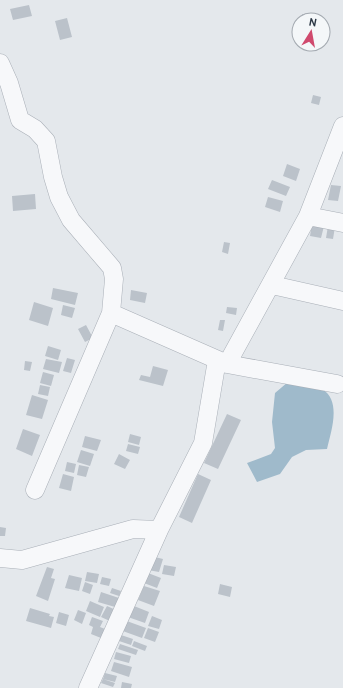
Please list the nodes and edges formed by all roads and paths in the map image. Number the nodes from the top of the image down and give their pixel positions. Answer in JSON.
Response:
{"nodes":[{"id":1,"x":0,"y":64,"type":"edge"},
{"id":2,"x":343,"y":126,"type":"edge"},
{"id":3,"x":308,"y":216,"type":"junction"},
{"id":4,"x":343,"y":223,"type":"edge"},
{"id":5,"x":272,"y":285,"type":"junction"},
{"id":6,"x":343,"y":301,"type":"edge"},
{"id":7,"x":111,"y":313,"type":"junction"},
{"id":8,"x":222,"y":362,"type":"junction"},
{"id":9,"x":337,"y":384,"type":"dead end"},
{"id":10,"x":35,"y":490,"type":"dead end"},
{"id":11,"x":159,"y":530,"type":"junction"},
{"id":12,"x":0,"y":558,"type":"edge"},
{"id":13,"x":88,"y":688,"type":"edge"}],
"edges":[{"from":1,"to":7,"type":"street"},
{"from":2,"to":3,"type":"street"},
{"from":3,"to":4,"type":"street"},
{"from":3,"to":5,"type":"street"},
{"from":5,"to":6,"type":"street"},
{"from":5,"to":8,"type":"street"},
{"from":7,"to":8,"type":"street"},
{"from":7,"to":10,"type":"street"},
{"from":8,"to":9,"type":"street"},
{"from":8,"to":11,"type":"street"},
{"from":11,"to":12,"type":"street"},
{"from":11,"to":13,"type":"street"}]}
